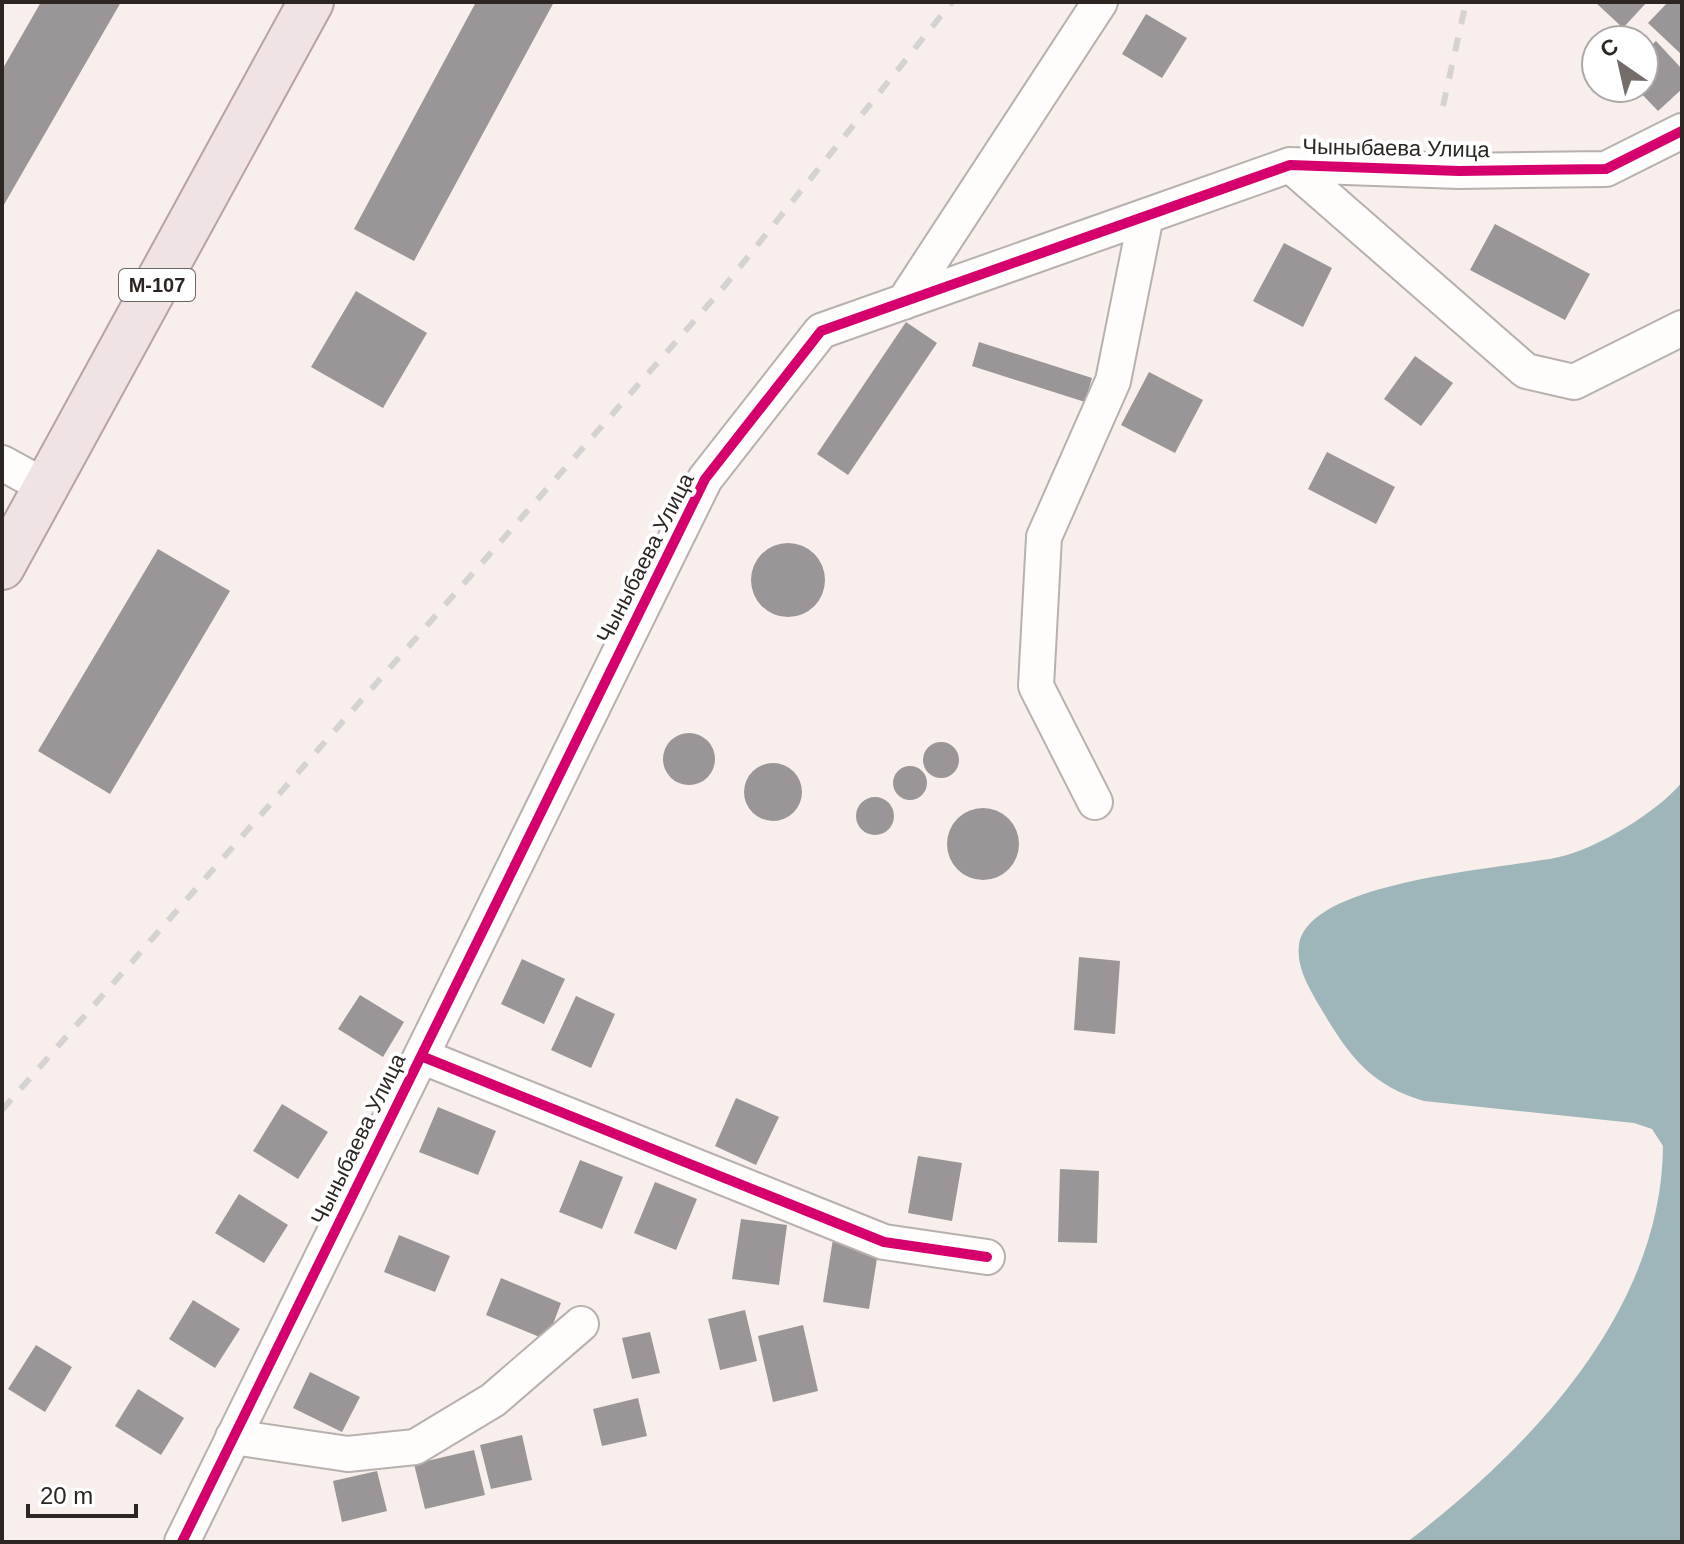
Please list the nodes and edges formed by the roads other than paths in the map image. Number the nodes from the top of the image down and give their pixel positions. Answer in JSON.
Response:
{"nodes":[{"id":1,"x":311,"y":2,"type":"edge"},
{"id":2,"x":1100,"y":2,"type":"edge"},
{"id":3,"x":1682,"y":131,"type":"edge"},
{"id":4,"x":1290,"y":165,"type":"junction"},
{"id":5,"x":1146,"y":216,"type":"junction"},
{"id":6,"x":904,"y":302,"type":"junction"},
{"id":7,"x":1682,"y":328,"type":"edge"},
{"id":8,"x":2,"y":463,"type":"edge"},
{"id":9,"x":46,"y":487,"type":"junction"},
{"id":10,"x":2,"y":567,"type":"edge"},
{"id":11,"x":1095,"y":802,"type":"dead end"},
{"id":12,"x":421,"y":1056,"type":"junction"},
{"id":13,"x":987,"y":1257,"type":"dead end"},
{"id":14,"x":581,"y":1324,"type":"dead end"},
{"id":15,"x":233,"y":1437,"type":"junction"},
{"id":16,"x":182,"y":1542,"type":"edge"}],
"edges":[{"from":1,"to":9,"type":"main road","number":"М-107"},
{"from":2,"to":6,"type":"street"},
{"from":3,"to":4,"type":"street","name":"Чыныбаева Улица"},
{"from":4,"to":5,"type":"street","name":"Чыныбаева Улица"},
{"from":4,"to":7,"type":"street"},
{"from":5,"to":6,"type":"street","name":"Чыныбаева Улица"},
{"from":5,"to":11,"type":"street"},
{"from":6,"to":12,"type":"street","name":"Чыныбаева Улица"},
{"from":8,"to":9,"type":"street"},
{"from":9,"to":10,"type":"main road","number":"М-107"},
{"from":12,"to":13,"type":"street"},
{"from":12,"to":15,"type":"street","name":"Чыныбаева Улица"},
{"from":14,"to":15,"type":"street"},
{"from":15,"to":16,"type":"street","name":"Чыныбаева Улица"}]}
